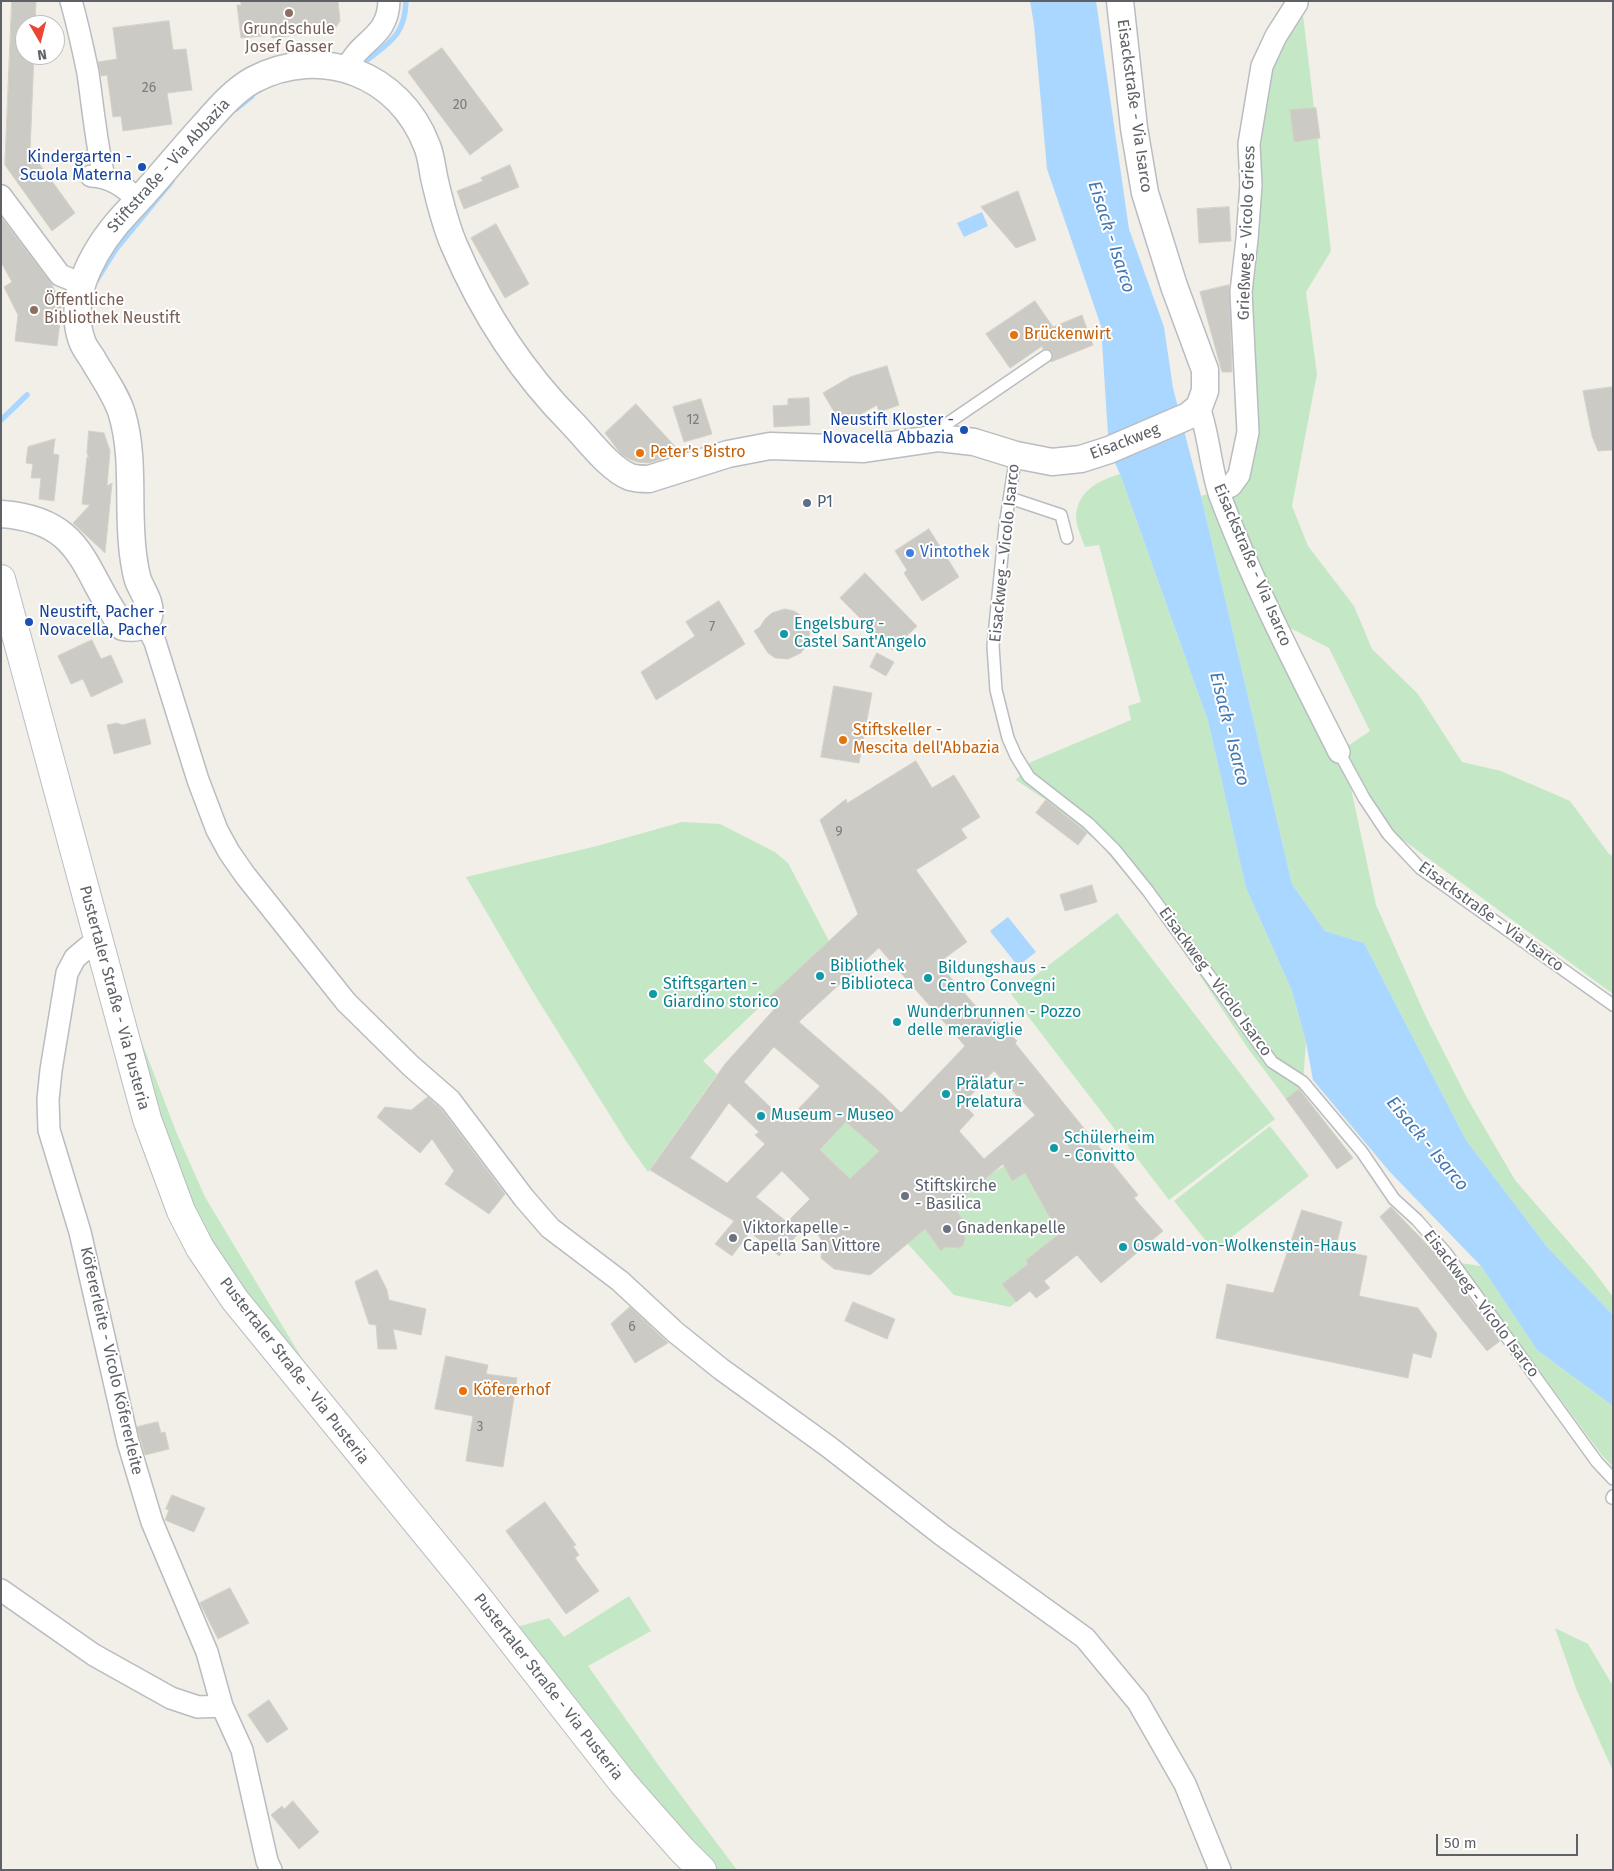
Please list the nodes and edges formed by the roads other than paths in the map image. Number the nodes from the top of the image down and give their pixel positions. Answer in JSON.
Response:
{"nodes":[{"id":1,"x":71,"y":1,"type":"edge"},
{"id":2,"x":389,"y":1,"type":"edge"},
{"id":3,"x":1120,"y":1,"type":"edge"},
{"id":4,"x":1298,"y":3,"type":"dead end"},
{"id":5,"x":347,"y":68,"type":"junction"},
{"id":6,"x":1,"y":196,"type":"edge"},
{"id":7,"x":139,"y":200,"type":"junction"},
{"id":8,"x":82,"y":284,"type":"junction"},
{"id":9,"x":1046,"y":356,"type":"dead end"},
{"id":10,"x":1194,"y":412,"type":"junction"},
{"id":11,"x":939,"y":438,"type":"junction"},
{"id":12,"x":1016,"y":455,"type":"junction"},
{"id":13,"x":1219,"y":491,"type":"junction"},
{"id":14,"x":1010,"y":498,"type":"junction"},
{"id":15,"x":1,"y":514,"type":"edge"},
{"id":16,"x":1067,"y":538,"type":"dead end"},
{"id":17,"x":1,"y":579,"type":"edge"},
{"id":18,"x":143,"y":625,"type":"junction"},
{"id":19,"x":1339,"y":752,"type":"joint"},
{"id":20,"x":98,"y":941,"type":"junction"},
{"id":21,"x":1613,"y":1005,"type":"edge"},
{"id":22,"x":1613,"y":1479,"type":"edge"},
{"id":23,"x":1,"y":1590,"type":"edge"},
{"id":24,"x":222,"y":1706,"type":"junction"},
{"id":25,"x":270,"y":1870,"type":"edge"},
{"id":26,"x":702,"y":1870,"type":"edge"},
{"id":27,"x":1220,"y":1870,"type":"edge"}],
"edges":[{"from":1,"to":7,"type":"street"},
{"from":2,"to":5,"type":"street"},
{"from":3,"to":10,"type":"street","name":"Eisackstraße - Via Isarco"},
{"from":4,"to":13,"type":"street","name":"Grießweg - Vicolo Griess"},
{"from":5,"to":7,"type":"street","name":"Stiftstraße - Via Abbazia"},
{"from":5,"to":11,"type":"street","name":"Stiftstraße - Via Abbazia"},
{"from":6,"to":8,"type":"street"},
{"from":7,"to":8,"type":"street","name":"Stiftstraße - Via Abbazia"},
{"from":8,"to":18,"type":"street","name":"Stiftstraße - Via Abbazia"},
{"from":9,"to":11,"type":"lane"},
{"from":10,"to":12,"type":"street","name":"Eisackweg"},
{"from":10,"to":13,"type":"street","name":"Eisackstraße - Via Isarco"},
{"from":11,"to":12,"type":"street","name":"Stiftstraße - Via Abbazia"},
{"from":12,"to":14,"type":"lane","name":"Eisackweg - Vicolo Isarco"},
{"from":13,"to":19,"type":"street","name":"Eisackstraße - Via Isarco"},
{"from":14,"to":16,"type":"lane"},
{"from":14,"to":22,"type":"lane","name":"Eisackweg - Vicolo Isarco"},
{"from":15,"to":18,"type":"street"},
{"from":17,"to":20,"type":"main road","name":"Pustertaler Straße - Via Pusteria"},
{"from":18,"to":27,"type":"street"},
{"from":19,"to":21,"type":"lane","name":"Eisackstraße - Via Isarco"},
{"from":20,"to":24,"type":"street","name":"Köfererleite - Vicolo Köfererleite"},
{"from":20,"to":26,"type":"main road","name":"Pustertaler Straße - Via Pusteria"},
{"from":23,"to":24,"type":"street"},
{"from":24,"to":25,"type":"street","name":"Köfererleite - Vicolo Köfererleite"}]}
